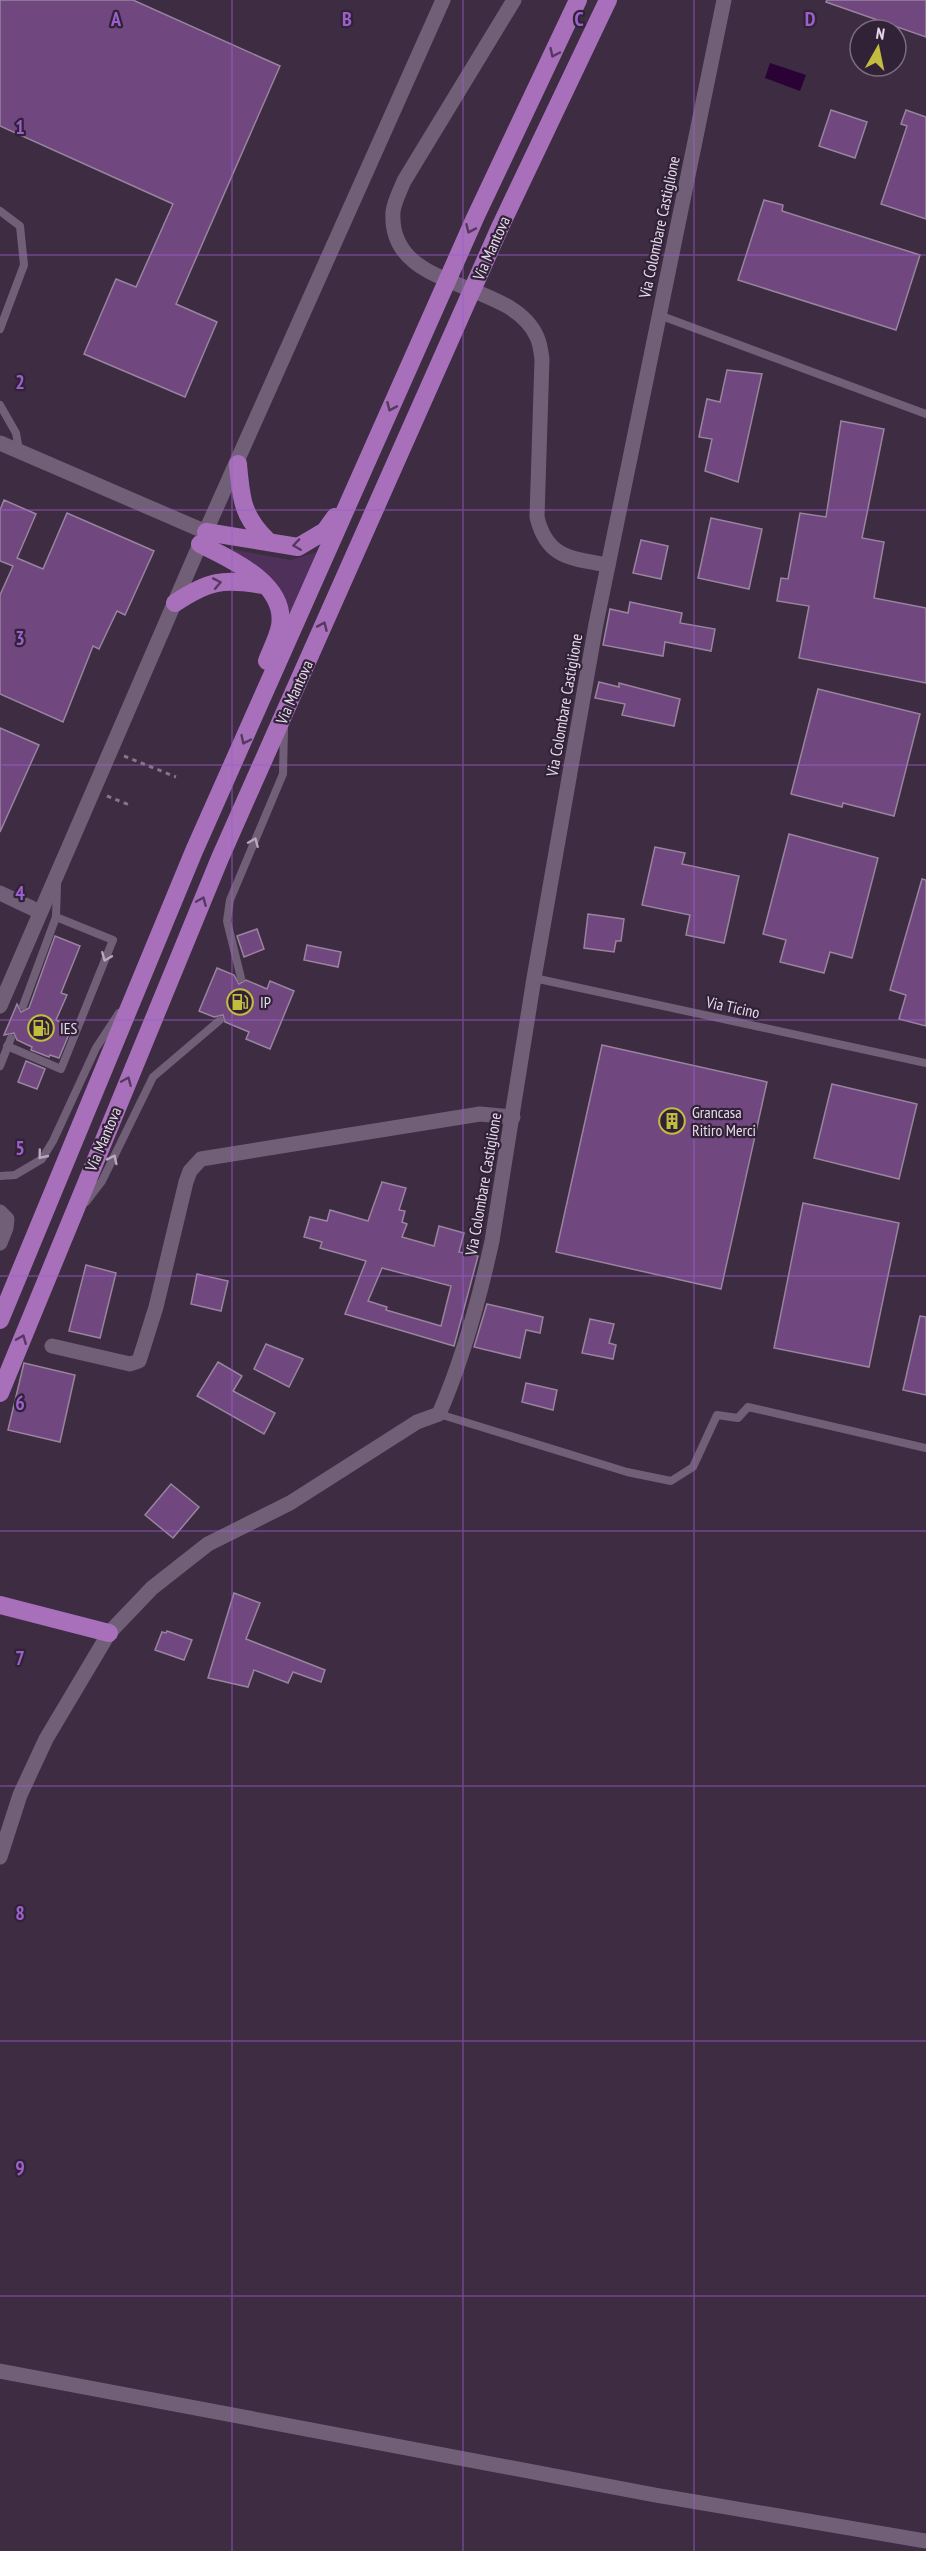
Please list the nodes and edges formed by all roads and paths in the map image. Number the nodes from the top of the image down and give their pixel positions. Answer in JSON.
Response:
{"nodes":[{"id":1,"x":442,"y":0,"type":"edge"},
{"id":2,"x":514,"y":0,"type":"edge"},
{"id":3,"x":578,"y":0,"type":"edge"},
{"id":4,"x":608,"y":0,"type":"edge"},
{"id":5,"x":614,"y":0,"type":"edge"},
{"id":6,"x":724,"y":0,"type":"edge"},
{"id":7,"x":596,"y":27,"type":"junction"},
{"id":8,"x":0,"y":211,"type":"edge"},
{"id":9,"x":659,"y":315,"type":"junction"},
{"id":10,"x":0,"y":329,"type":"edge"},
{"id":11,"x":0,"y":405,"type":"edge"},
{"id":12,"x":926,"y":414,"type":"edge"},
{"id":13,"x":0,"y":442,"type":"edge"},
{"id":14,"x":19,"y":450,"type":"junction"},
{"id":15,"x":238,"y":464,"type":"junction"},
{"id":16,"x":349,"y":499,"type":"junction"},
{"id":17,"x":203,"y":538,"type":"junction"},
{"id":18,"x":267,"y":540,"type":"junction"},
{"id":19,"x":608,"y":566,"type":"junction"},
{"id":20,"x":264,"y":585,"type":"junction"},
{"id":21,"x":175,"y":603,"type":"junction"},
{"id":22,"x":258,"y":712,"type":"junction"},
{"id":23,"x":285,"y":713,"type":"junction"},
{"id":24,"x":112,"y":750,"type":"junction"},
{"id":25,"x":176,"y":777,"type":"dead end"},
{"id":26,"x":95,"y":790,"type":"junction"},
{"id":27,"x":132,"y":806,"type":"dead end"},
{"id":28,"x":58,"y":878,"type":"junction"},
{"id":29,"x":0,"y":893,"type":"edge"},
{"id":30,"x":40,"y":912,"type":"junction"},
{"id":31,"x":56,"y":916,"type":"junction"},
{"id":32,"x":142,"y":977,"type":"junction"},
{"id":33,"x":241,"y":978,"type":"dead end"},
{"id":34,"x":534,"y":978,"type":"junction"},
{"id":35,"x":0,"y":1006,"type":"edge"},
{"id":36,"x":23,"y":1006,"type":"dead end"},
{"id":37,"x":220,"y":1020,"type":"dead end"},
{"id":38,"x":11,"y":1038,"type":"dead end"},
{"id":39,"x":7,"y":1046,"type":"junction"},
{"id":40,"x":926,"y":1063,"type":"edge"},
{"id":41,"x":0,"y":1066,"type":"edge"},
{"id":42,"x":513,"y":1117,"type":"junction"},
{"id":43,"x":0,"y":1176,"type":"edge"},
{"id":44,"x":0,"y":1212,"type":"edge"},
{"id":45,"x":68,"y":1224,"type":"junction"},
{"id":46,"x":0,"y":1243,"type":"edge"},
{"id":47,"x":0,"y":1320,"type":"edge"},
{"id":48,"x":52,"y":1346,"type":"dead end"},
{"id":49,"x":0,"y":1393,"type":"edge"},
{"id":50,"x":439,"y":1414,"type":"junction"},
{"id":51,"x":926,"y":1448,"type":"edge"},
{"id":52,"x":0,"y":1605,"type":"edge"},
{"id":53,"x":109,"y":1633,"type":"junction"},
{"id":54,"x":0,"y":1857,"type":"edge"},
{"id":55,"x":0,"y":2371,"type":"edge"},
{"id":56,"x":926,"y":2541,"type":"edge"}],
"edges":[{"from":1,"to":15,"type":"street"},
{"from":2,"to":19,"type":"street"},
{"from":3,"to":16,"type":"highway","name":"Via Mantova","one_way":true},
{"from":4,"to":7,"type":"highway","name":"Via Mantova"},
{"from":5,"to":7,"type":"highway"},
{"from":6,"to":9,"type":"street","name":"Via Colombare Castiglione"},
{"from":23,"to":7,"type":"highway","name":"Via Mantova","one_way":true},
{"from":8,"to":10,"type":"lane"},
{"from":9,"to":12,"type":"lane"},
{"from":9,"to":19,"type":"street","name":"Via Colombare Castiglione"},
{"from":11,"to":14,"type":"lane"},
{"from":13,"to":14,"type":"street"},
{"from":14,"to":17,"type":"street"},
{"from":15,"to":17,"type":"street"},
{"from":15,"to":18,"type":"highway"},
{"from":16,"to":18,"type":"highway","one_way":true},
{"from":16,"to":22,"type":"highway","name":"Via Mantova"},
{"from":17,"to":18,"type":"highway"},
{"from":17,"to":20,"type":"highway"},
{"from":17,"to":21,"type":"street"},
{"from":19,"to":34,"type":"street","name":"Via Colombare Castiglione"},
{"from":21,"to":20,"type":"highway","one_way":true},
{"from":20,"to":22,"type":"highway"},
{"from":21,"to":24,"type":"street"},
{"from":22,"to":32,"type":"highway","name":"Via Mantova","one_way":true},
{"from":33,"to":23,"type":"lane","one_way":true},
{"from":45,"to":23,"type":"highway","name":"Via Mantova","one_way":true},
{"from":24,"to":25,"type":"path"},
{"from":24,"to":26,"type":"street"},
{"from":26,"to":27,"type":"path"},
{"from":26,"to":28,"type":"street"},
{"from":28,"to":30,"type":"street"},
{"from":28,"to":31,"type":"lane"},
{"from":29,"to":30,"type":"street"},
{"from":30,"to":35,"type":"street"},
{"from":31,"to":36,"type":"lane"},
{"from":31,"to":39,"type":"lane","one_way":true},
{"from":32,"to":43,"type":"lane","one_way":true},
{"from":32,"to":47,"type":"highway","name":"Via Mantova"},
{"from":34,"to":40,"type":"lane","name":"Via Ticino"},
{"from":34,"to":42,"type":"street","name":"Via Colombare Castiglione"},
{"from":45,"to":37,"type":"lane","one_way":true},
{"from":38,"to":39,"type":"lane"},
{"from":39,"to":41,"type":"lane"},
{"from":42,"to":48,"type":"street"},
{"from":42,"to":50,"type":"street","name":"Via Colombare Castiglione"},
{"from":44,"to":46,"type":"street"},
{"from":49,"to":45,"type":"highway","name":"Via Mantova","one_way":true},
{"from":50,"to":51,"type":"lane"},
{"from":50,"to":53,"type":"street"},
{"from":52,"to":53,"type":"highway"},
{"from":53,"to":54,"type":"street"},
{"from":55,"to":56,"type":"street"}]}
